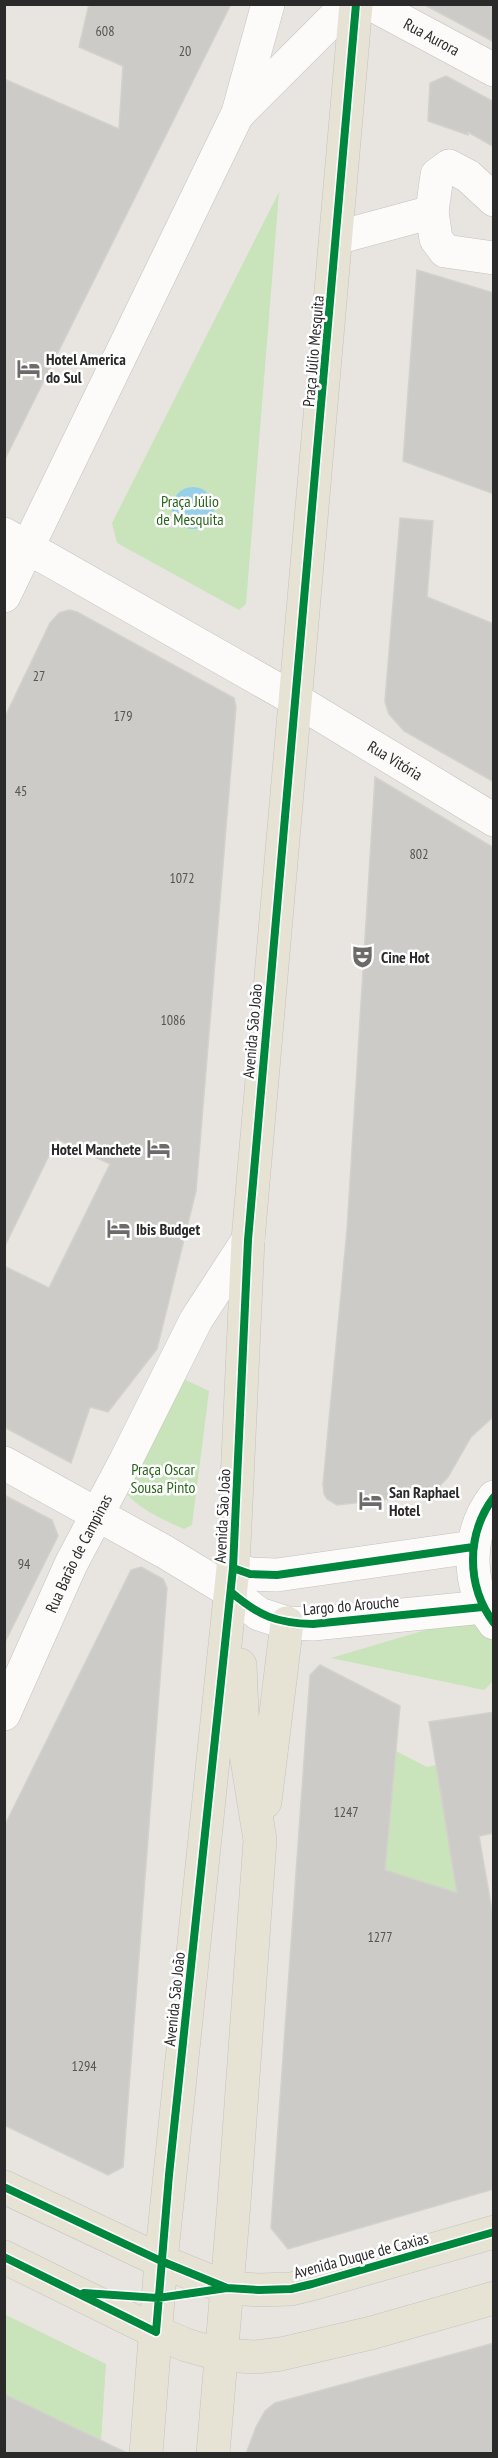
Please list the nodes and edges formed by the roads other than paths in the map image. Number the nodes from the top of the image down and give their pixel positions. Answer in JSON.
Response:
{"nodes":[{"id":1,"x":268,"y":4,"type":"edge"},
{"id":2,"x":348,"y":4,"type":"edge"},
{"id":3,"x":356,"y":4,"type":"edge"},
{"id":4,"x":371,"y":4,"type":"edge"},
{"id":5,"x":494,"y":70,"type":"edge"},
{"id":6,"x":238,"y":113,"type":"junction"},
{"id":7,"x":494,"y":200,"type":"edge"},
{"id":8,"x":432,"y":212,"type":"junction"},
{"id":9,"x":336,"y":238,"type":"junction"},
{"id":10,"x":494,"y":258,"type":"edge"},
{"id":11,"x":16,"y":541,"type":"edge"},
{"id":12,"x":4,"y":596,"type":"edge"},
{"id":13,"x":296,"y":700,"type":"junction"},
{"id":14,"x":494,"y":820,"type":"edge"},
{"id":15,"x":248,"y":1240,"type":"junction"},
{"id":16,"x":4,"y":1463,"type":"edge"},
{"id":17,"x":494,"y":1497,"type":"edge"},
{"id":18,"x":97,"y":1516,"type":"junction"},
{"id":19,"x":473,"y":1547,"type":"junction"},
{"id":20,"x":232,"y":1580,"type":"junction"},
{"id":21,"x":488,"y":1615,"type":"edge"},
{"id":22,"x":288,"y":1623,"type":"junction"},
{"id":23,"x":4,"y":1714,"type":"edge"},
{"id":24,"x":260,"y":1840,"type":"junction"},
{"id":25,"x":4,"y":2187,"type":"edge"},
{"id":26,"x":494,"y":2232,"type":"edge"},
{"id":27,"x":4,"y":2257,"type":"edge"},
{"id":28,"x":161,"y":2261,"type":"junction"},
{"id":29,"x":227,"y":2288,"type":"junction"},
{"id":30,"x":494,"y":2298,"type":"edge"},
{"id":31,"x":156,"y":2332,"type":"junction"},
{"id":32,"x":221,"y":2355,"type":"junction"},
{"id":33,"x":146,"y":2454,"type":"edge"},
{"id":34,"x":213,"y":2454,"type":"edge"}],
"edges":[{"from":1,"to":6,"type":"street"},
{"from":2,"to":6,"type":"street"},
{"from":3,"to":9,"type":"main road","name":"Praça Júlio Mesquita"},
{"from":4,"to":5,"type":"street","name":"Rua Aurora"},
{"from":6,"to":11,"type":"street"},
{"from":7,"to":8,"type":"street"},
{"from":8,"to":9,"type":"street"},
{"from":8,"to":10,"type":"street"},
{"from":9,"to":13,"type":"main road","name":"Praça Júlio Mesquita"},
{"from":11,"to":12,"type":"street"},
{"from":11,"to":13,"type":"street"},
{"from":13,"to":14,"type":"street","name":"Rua Vitória"},
{"from":13,"to":15,"type":"main road","name":"Avenida São João"},
{"from":15,"to":18,"type":"street","name":"Rua Barão de Campinas"},
{"from":15,"to":20,"type":"main road","name":"Avenida São João"},
{"from":16,"to":18,"type":"street"},
{"from":17,"to":19,"type":"street"},
{"from":18,"to":20,"type":"street"},
{"from":18,"to":23,"type":"street","name":"Rua Barão de Campinas"},
{"from":19,"to":20,"type":"street"},
{"from":19,"to":21,"type":"street"},
{"from":20,"to":22,"type":"street","name":"Largo do Arouche"},
{"from":20,"to":24,"type":"main road","name":"Avenida São João"},
{"from":20,"to":28,"type":"main road","name":"Avenida São João"},
{"from":21,"to":22,"type":"street","name":"Largo do Arouche"},
{"from":22,"to":24,"type":"main road"},
{"from":24,"to":29,"type":"main road","name":"Avenida São João"},
{"from":25,"to":28,"type":"main road","name":"Avenida Duque de Caxias"},
{"from":26,"to":29,"type":"main road","name":"Avenida Duque de Caxias"},
{"from":27,"to":31,"type":"main road"},
{"from":28,"to":29,"type":"main road","name":"Avenida Duque de Caxias"},
{"from":28,"to":31,"type":"main road","name":"Avenida São João"},
{"from":29,"to":32,"type":"main road","name":"Avenida São João"},
{"from":30,"to":32,"type":"main road"},
{"from":31,"to":32,"type":"main road"},
{"from":31,"to":33,"type":"main road","name":"Avenida São João"},
{"from":32,"to":34,"type":"main road","name":"Avenida São João"}]}
